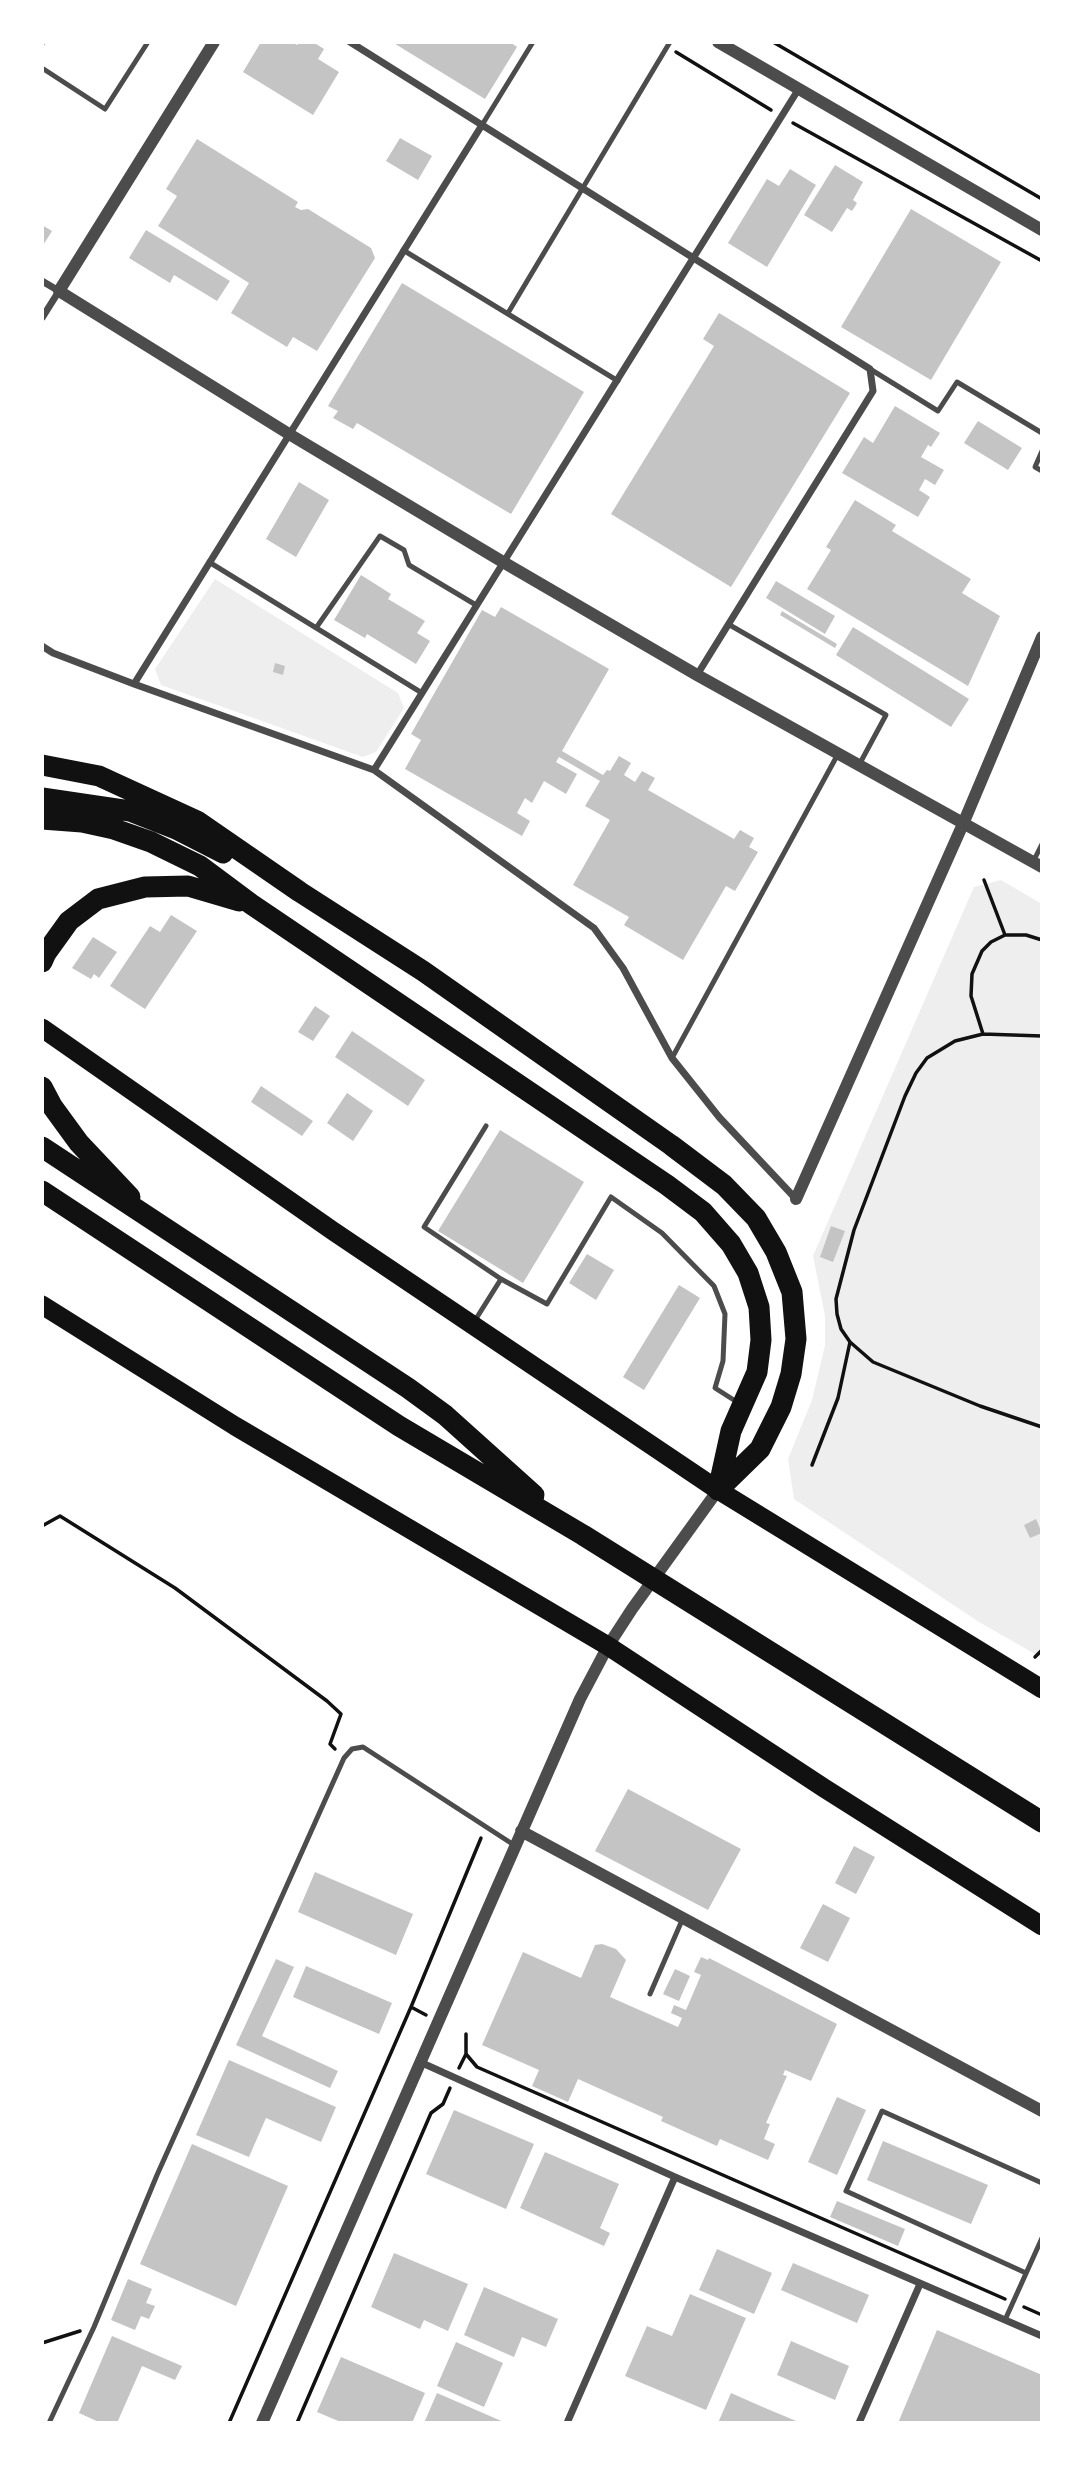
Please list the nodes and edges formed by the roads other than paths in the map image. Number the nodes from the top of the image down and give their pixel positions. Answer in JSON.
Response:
{"nodes":[{"id":1,"x":148,"y":42,"type":"edge"},
{"id":2,"x":214,"y":42,"type":"edge"},
{"id":3,"x":350,"y":42,"type":"edge"},
{"id":4,"x":533,"y":42,"type":"edge"},
{"id":5,"x":718,"y":42,"type":"edge"},
{"id":6,"x":669,"y":44,"type":"edge"},
{"id":7,"x":42,"y":68,"type":"edge"},
{"id":8,"x":798,"y":90,"type":"junction"},
{"id":9,"x":482,"y":125,"type":"junction"},
{"id":10,"x":583,"y":188,"type":"junction"},
{"id":11,"x":1042,"y":230,"type":"edge"},
{"id":12,"x":403,"y":250,"type":"junction"},
{"id":13,"x":694,"y":257,"type":"junction"},
{"id":14,"x":42,"y":281,"type":"edge"},
{"id":15,"x":59,"y":291,"type":"junction"},
{"id":16,"x":508,"y":313,"type":"junction"},
{"id":17,"x":42,"y":318,"type":"edge"},
{"id":18,"x":870,"y":369,"type":"junction"},
{"id":19,"x":618,"y":381,"type":"junction"},
{"id":20,"x":1042,"y":433,"type":"edge"},
{"id":21,"x":289,"y":434,"type":"junction"},
{"id":22,"x":1042,"y":451,"type":"edge"},
{"id":23,"x":1042,"y":471,"type":"edge"},
{"id":24,"x":209,"y":562,"type":"junction"},
{"id":25,"x":503,"y":562,"type":"junction"},
{"id":26,"x":476,"y":605,"type":"junction"},
{"id":27,"x":728,"y":624,"type":"junction"},
{"id":28,"x":316,"y":628,"type":"junction"},
{"id":29,"x":1042,"y":637,"type":"edge"},
{"id":30,"x":42,"y":646,"type":"edge"},
{"id":31,"x":697,"y":675,"type":"junction"},
{"id":32,"x":134,"y":684,"type":"junction"},
{"id":33,"x":422,"y":693,"type":"junction"},
{"id":34,"x":838,"y":754,"type":"junction"},
{"id":35,"x":859,"y":765,"type":"junction"},
{"id":36,"x":50,"y":766,"type":"edge"},
{"id":37,"x":374,"y":770,"type":"junction"},
{"id":38,"x":43,"y":808,"type":"edge"},
{"id":39,"x":963,"y":824,"type":"junction"},
{"id":40,"x":1042,"y":844,"type":"edge"},
{"id":41,"x":1037,"y":864,"type":"edge"},
{"id":42,"x":300,"y":892,"type":"junction"},
{"id":43,"x":251,"y":904,"type":"junction"},
{"id":44,"x":42,"y":962,"type":"edge"},
{"id":45,"x":42,"y":1028,"type":"edge"},
{"id":46,"x":672,"y":1058,"type":"junction"},
{"id":47,"x":47,"y":1097,"type":"edge"},
{"id":48,"x":486,"y":1126,"type":"dead end"},
{"id":49,"x":42,"y":1147,"type":"edge"},
{"id":50,"x":42,"y":1191,"type":"edge"},
{"id":51,"x":42,"y":1197,"type":"edge"},
{"id":52,"x":796,"y":1199,"type":"joint"},
{"id":53,"x":159,"y":1226,"type":"junction"},
{"id":54,"x":129,"y":1249,"type":"junction"},
{"id":55,"x":501,"y":1279,"type":"junction"},
{"id":56,"x":42,"y":1305,"type":"edge"},
{"id":57,"x":472,"y":1324,"type":"junction"},
{"id":58,"x":742,"y":1406,"type":"junction"},
{"id":59,"x":718,"y":1490,"type":"junction"},
{"id":60,"x":583,"y":1535,"type":"junction"},
{"id":61,"x":608,"y":1646,"type":"junction"},
{"id":62,"x":1042,"y":1689,"type":"edge"},
{"id":63,"x":1042,"y":1822,"type":"edge"},
{"id":64,"x":521,"y":1831,"type":"junction"},
{"id":65,"x":514,"y":1845,"type":"junction"},
{"id":66,"x":683,"y":1918,"type":"junction"},
{"id":67,"x":1042,"y":1926,"type":"edge"},
{"id":68,"x":650,"y":1994,"type":"dead end"},
{"id":69,"x":420,"y":2062,"type":"junction"},
{"id":70,"x":1042,"y":2111,"type":"edge"},
{"id":71,"x":675,"y":2177,"type":"junction"},
{"id":72,"x":1042,"y":2183,"type":"edge"},
{"id":73,"x":1042,"y":2238,"type":"edge"},
{"id":74,"x":1026,"y":2273,"type":"junction"},
{"id":75,"x":920,"y":2284,"type":"junction"},
{"id":76,"x":1005,"y":2320,"type":"junction"},
{"id":77,"x":1042,"y":2336,"type":"edge"},
{"id":78,"x":49,"y":2423,"type":"edge"},
{"id":79,"x":262,"y":2423,"type":"edge"},
{"id":80,"x":567,"y":2423,"type":"edge"},
{"id":81,"x":859,"y":2423,"type":"edge"}],
"edges":[{"from":1,"to":7,"type":"lane"},
{"from":2,"to":15,"type":"street"},
{"from":3,"to":9,"type":"street"},
{"from":4,"to":9,"type":"lane"},
{"from":5,"to":8,"type":"street"},
{"from":6,"to":10,"type":"lane"},
{"from":8,"to":11,"type":"street"},
{"from":8,"to":13,"type":"street"},
{"from":9,"to":10,"type":"street"},
{"from":9,"to":12,"type":"street"},
{"from":10,"to":13,"type":"street"},
{"from":10,"to":16,"type":"lane"},
{"from":12,"to":16,"type":"lane"},
{"from":12,"to":21,"type":"street"},
{"from":13,"to":18,"type":"street"},
{"from":13,"to":19,"type":"street"},
{"from":14,"to":15,"type":"street"},
{"from":15,"to":17,"type":"street"},
{"from":15,"to":21,"type":"street"},
{"from":16,"to":19,"type":"lane"},
{"from":18,"to":20,"type":"lane"},
{"from":18,"to":27,"type":"street"},
{"from":19,"to":25,"type":"street"},
{"from":21,"to":24,"type":"street"},
{"from":21,"to":25,"type":"street"},
{"from":22,"to":23,"type":"lane"},
{"from":24,"to":28,"type":"lane"},
{"from":24,"to":32,"type":"street"},
{"from":25,"to":26,"type":"street"},
{"from":25,"to":31,"type":"street"},
{"from":26,"to":28,"type":"lane"},
{"from":26,"to":33,"type":"street"},
{"from":27,"to":31,"type":"street"},
{"from":27,"to":35,"type":"lane"},
{"from":28,"to":33,"type":"lane"},
{"from":29,"to":39,"type":"street"},
{"from":30,"to":32,"type":"street"},
{"from":31,"to":34,"type":"street"},
{"from":32,"to":37,"type":"street"},
{"from":33,"to":37,"type":"street"},
{"from":34,"to":35,"type":"street"},
{"from":34,"to":46,"type":"lane"},
{"from":35,"to":39,"type":"street"},
{"from":36,"to":42,"type":"highway"},
{"from":37,"to":46,"type":"street"},
{"from":38,"to":42,"type":"highway"},
{"from":38,"to":43,"type":"highway"},
{"from":39,"to":41,"type":"street"},
{"from":39,"to":52,"type":"street"},
{"from":40,"to":41,"type":"lane"},
{"from":42,"to":59,"type":"highway"},
{"from":43,"to":44,"type":"highway"},
{"from":43,"to":58,"type":"highway"},
{"from":45,"to":57,"type":"highway"},
{"from":46,"to":52,"type":"street"},
{"from":47,"to":53,"type":"highway"},
{"from":48,"to":55,"type":"lane"},
{"from":49,"to":53,"type":"highway"},
{"from":50,"to":54,"type":"highway"},
{"from":51,"to":54,"type":"highway"},
{"from":53,"to":60,"type":"highway"},
{"from":54,"to":60,"type":"highway"},
{"from":55,"to":57,"type":"lane"},
{"from":55,"to":58,"type":"lane"},
{"from":56,"to":61,"type":"highway"},
{"from":57,"to":59,"type":"highway"},
{"from":58,"to":59,"type":"highway"},
{"from":59,"to":61,"type":"street"},
{"from":59,"to":62,"type":"highway"},
{"from":60,"to":63,"type":"highway"},
{"from":61,"to":64,"type":"street"},
{"from":61,"to":67,"type":"highway"},
{"from":64,"to":65,"type":"street"},
{"from":64,"to":66,"type":"street"},
{"from":65,"to":69,"type":"street"},
{"from":65,"to":78,"type":"lane"},
{"from":66,"to":68,"type":"lane"},
{"from":66,"to":70,"type":"street"},
{"from":69,"to":71,"type":"street"},
{"from":69,"to":79,"type":"street"},
{"from":71,"to":75,"type":"street"},
{"from":71,"to":80,"type":"street"},
{"from":72,"to":74,"type":"lane"},
{"from":73,"to":74,"type":"lane"},
{"from":74,"to":76,"type":"lane"},
{"from":75,"to":76,"type":"street"},
{"from":75,"to":81,"type":"street"},
{"from":76,"to":77,"type":"street"}]}
